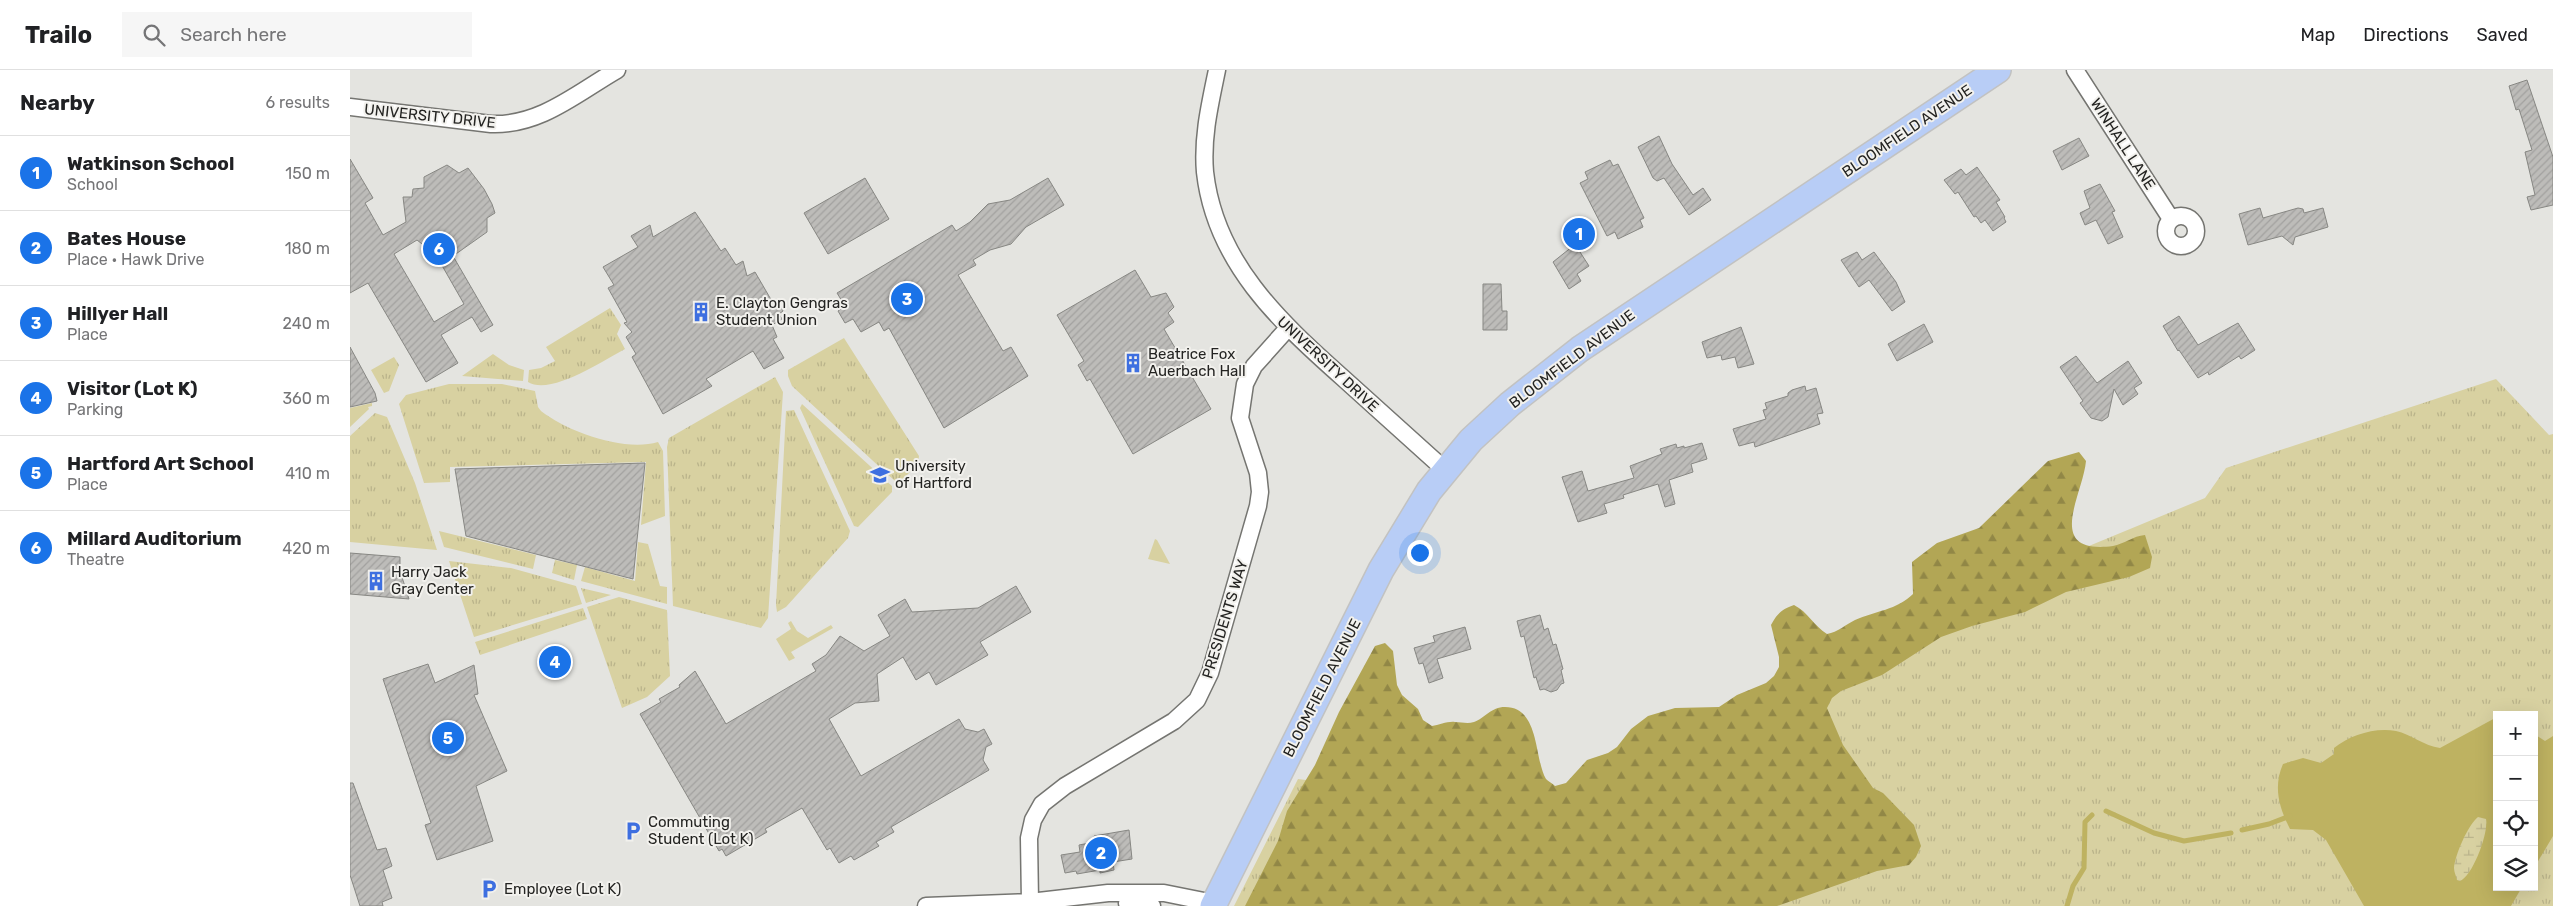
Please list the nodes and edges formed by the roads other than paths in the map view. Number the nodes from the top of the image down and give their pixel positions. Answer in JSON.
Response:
{"nodes":[{"id":1,"x":617,"y":70,"type":"edge"},
{"id":2,"x":1217,"y":70,"type":"edge"},
{"id":3,"x":1998,"y":70,"type":"edge"},
{"id":4,"x":2075,"y":70,"type":"edge"},
{"id":5,"x":350,"y":107,"type":"edge"},
{"id":6,"x":2171,"y":219,"type":"dead end"},
{"id":7,"x":1288,"y":328,"type":"junction"},
{"id":8,"x":1445,"y":470,"type":"junction"},
{"id":9,"x":1089,"y":897,"type":"junction"},
{"id":10,"x":1030,"y":902,"type":"junction"},
{"id":11,"x":1214,"y":904,"type":"edge"},
{"id":12,"x":926,"y":906,"type":"edge"},
{"id":13,"x":1152,"y":906,"type":"edge"}],
"edges":[{"from":1,"to":5,"type":"street","name":"UNIVERSITY DRIVE"},
{"from":2,"to":7,"type":"street","name":"UNIVERSITY DRIVE"},
{"from":3,"to":8,"type":"main road","name":"BLOOMFIELD AVENUE"},
{"from":4,"to":6,"type":"street","name":"WINHALL LANE"},
{"from":7,"to":8,"type":"street","name":"UNIVERSITY DRIVE"},
{"from":7,"to":10,"type":"street","name":"PRESIDENTS WAY"},
{"from":8,"to":11,"type":"main road","name":"BLOOMFIELD AVENUE"},
{"from":9,"to":10,"type":"street"},
{"from":9,"to":11,"type":"street"},
{"from":9,"to":13,"type":"street"},
{"from":10,"to":12,"type":"street"}]}
